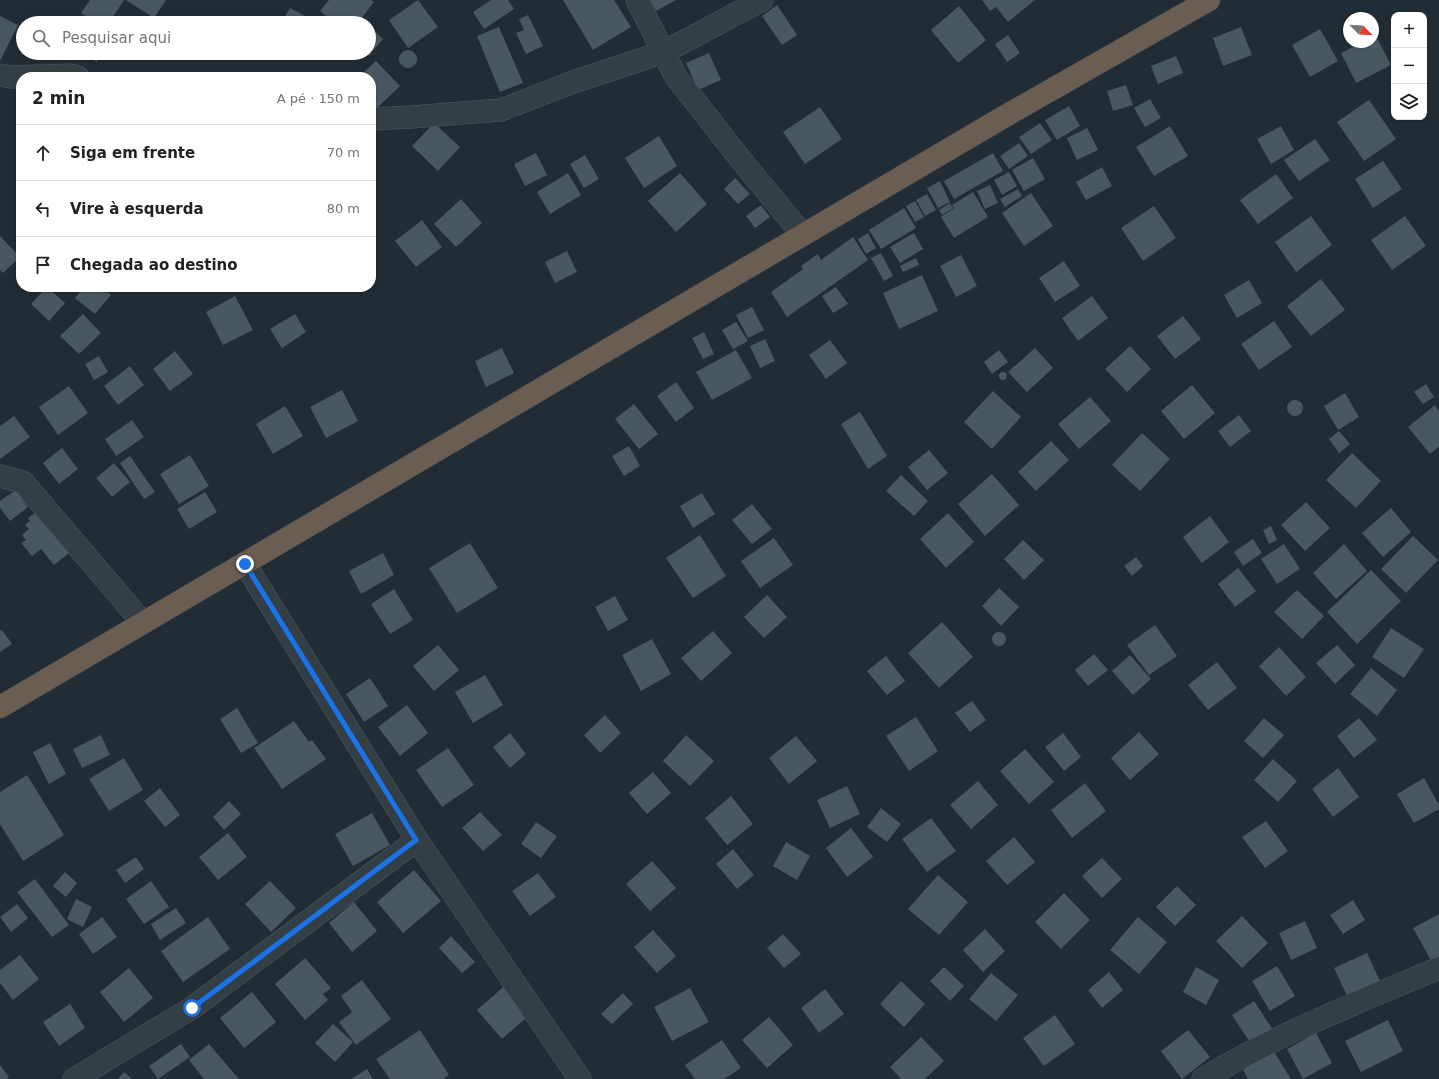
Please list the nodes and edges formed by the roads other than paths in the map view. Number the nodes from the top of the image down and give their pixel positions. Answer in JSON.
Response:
{"nodes":[{"id":1,"x":637,"y":0,"type":"edge"},
{"id":2,"x":762,"y":0,"type":"edge"},
{"id":3,"x":1209,"y":0,"type":"edge"},
{"id":4,"x":664,"y":52,"type":"junction"},
{"id":5,"x":0,"y":75,"type":"edge"},
{"id":6,"x":16,"y":77,"type":"edge"},
{"id":7,"x":376,"y":119,"type":"edge"},
{"id":8,"x":803,"y":235,"type":"junction"},
{"id":9,"x":0,"y":476,"type":"edge"},
{"id":10,"x":245,"y":564,"type":"junction"},
{"id":11,"x":143,"y":623,"type":"junction"},
{"id":12,"x":0,"y":707,"type":"edge"},
{"id":13,"x":416,"y":840,"type":"junction"},
{"id":14,"x":1439,"y":968,"type":"edge"},
{"id":15,"x":74,"y":1079,"type":"edge"},
{"id":16,"x":580,"y":1079,"type":"edge"},
{"id":17,"x":1203,"y":1079,"type":"edge"}],
"edges":[{"from":1,"to":4,"type":"street"},
{"from":2,"to":4,"type":"street"},
{"from":3,"to":8,"type":"highway"},
{"from":4,"to":7,"type":"street"},
{"from":4,"to":8,"type":"street"},
{"from":5,"to":6,"type":"street"},
{"from":8,"to":10,"type":"highway"},
{"from":9,"to":11,"type":"street"},
{"from":10,"to":11,"type":"highway"},
{"from":10,"to":13,"type":"street"},
{"from":11,"to":12,"type":"highway"},
{"from":13,"to":15,"type":"street"},
{"from":13,"to":16,"type":"street"},
{"from":14,"to":17,"type":"street"}]}
